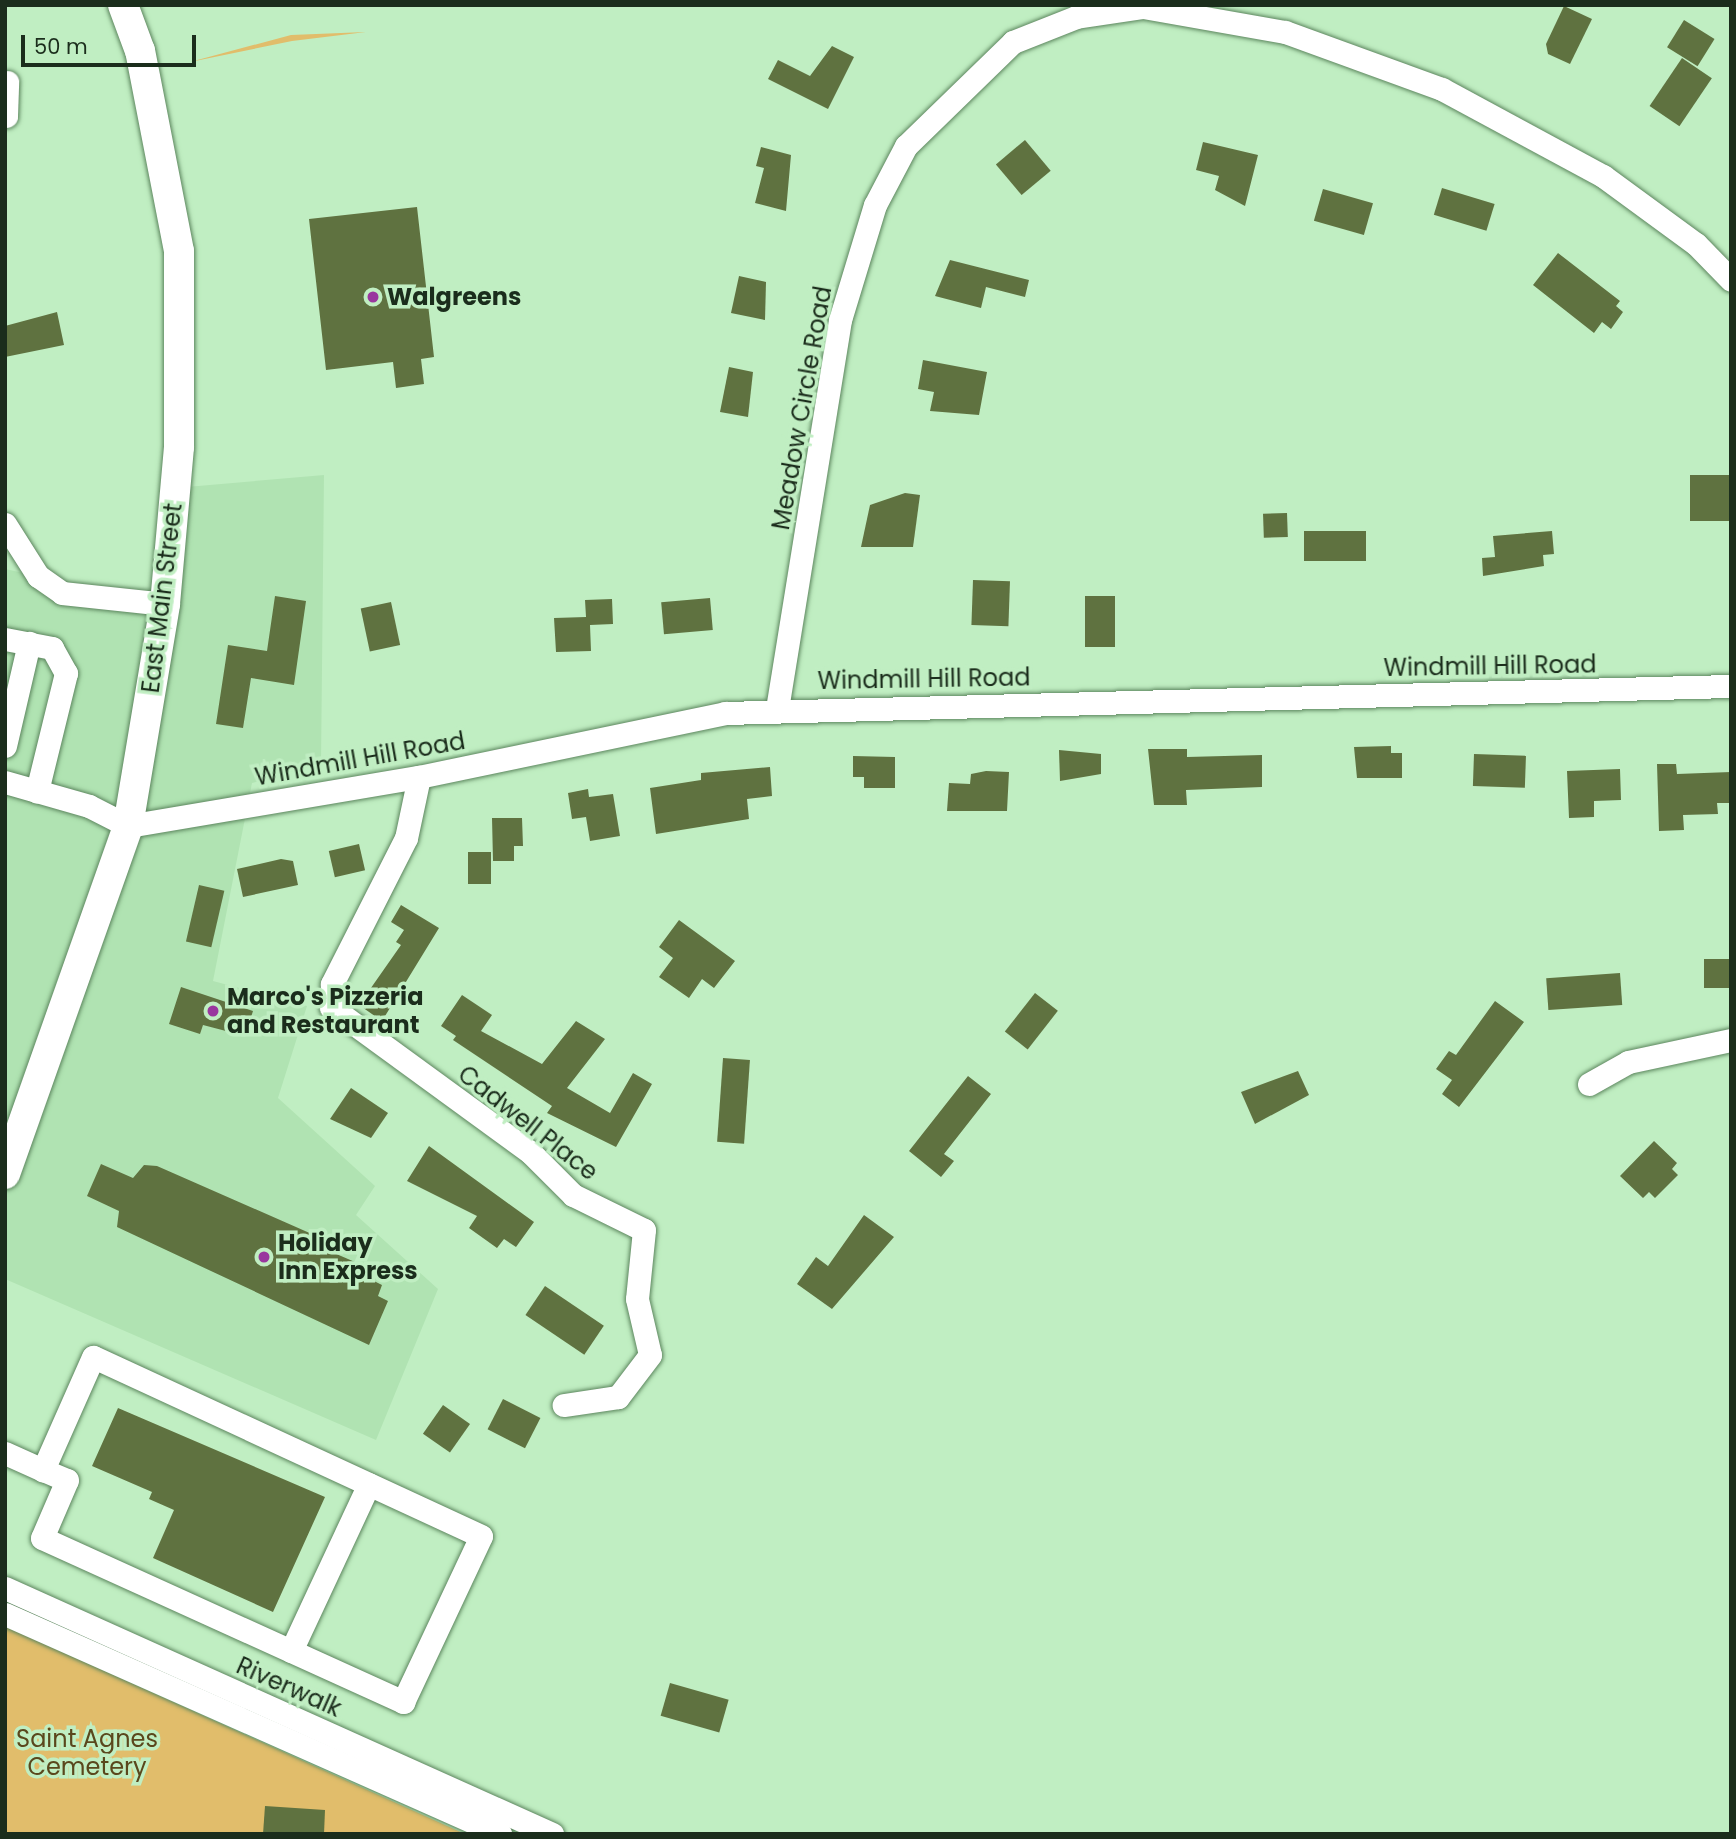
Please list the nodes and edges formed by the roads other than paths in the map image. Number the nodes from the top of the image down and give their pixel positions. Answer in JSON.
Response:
{"nodes":[{"id":1,"x":123,"y":5,"type":"edge"},
{"id":2,"x":6,"y":82,"type":"edge"},
{"id":3,"x":6,"y":116,"type":"edge"},
{"id":4,"x":1731,"y":280,"type":"edge"},
{"id":5,"x":5,"y":524,"type":"edge"},
{"id":6,"x":11,"y":549,"type":"edge"},
{"id":7,"x":165,"y":604,"type":"junction"},
{"id":8,"x":5,"y":639,"type":"edge"},
{"id":9,"x":29,"y":643,"type":"junction"},
{"id":10,"x":1731,"y":686,"type":"edge"},
{"id":11,"x":777,"y":709,"type":"junction"},
{"id":12,"x":5,"y":746,"type":"edge"},
{"id":13,"x":419,"y":778,"type":"junction"},
{"id":14,"x":5,"y":782,"type":"edge"},
{"id":15,"x":37,"y":791,"type":"junction"},
{"id":16,"x":128,"y":827,"type":"junction"},
{"id":17,"x":1731,"y":1040,"type":"edge"},
{"id":18,"x":1589,"y":1084,"type":"dead end"},
{"id":19,"x":5,"y":1174,"type":"edge"},
{"id":20,"x":564,"y":1405,"type":"dead end"},
{"id":21,"x":5,"y":1453,"type":"edge"},
{"id":22,"x":43,"y":1470,"type":"junction"},
{"id":23,"x":369,"y":1484,"type":"junction"},
{"id":24,"x":5,"y":1588,"type":"edge"},
{"id":25,"x":5,"y":1614,"type":"edge"},
{"id":26,"x":291,"y":1651,"type":"junction"},
{"id":27,"x":500,"y":1834,"type":"edge"},
{"id":28,"x":552,"y":1834,"type":"edge"}],
"edges":[{"from":1,"to":7,"type":"main road","name":"East Main Street"},
{"from":2,"to":3,"type":"street"},
{"from":4,"to":11,"type":"street","name":"Meadow Circle Road"},
{"from":5,"to":6,"type":"street"},
{"from":6,"to":7,"type":"street"},
{"from":7,"to":16,"type":"main road","name":"East Main Street"},
{"from":8,"to":9,"type":"street"},
{"from":9,"to":12,"type":"street"},
{"from":9,"to":15,"type":"street"},
{"from":10,"to":11,"type":"street","name":"Windmill Hill Road"},
{"from":11,"to":13,"type":"street","name":"Windmill Hill Road"},
{"from":13,"to":16,"type":"street","name":"Windmill Hill Road"},
{"from":13,"to":20,"type":"street","name":"Cadwell Place"},
{"from":14,"to":15,"type":"street"},
{"from":15,"to":16,"type":"street"},
{"from":16,"to":19,"type":"main road","name":"East Main Street"},
{"from":17,"to":18,"type":"street"},
{"from":21,"to":22,"type":"street"},
{"from":22,"to":23,"type":"street"},
{"from":22,"to":26,"type":"street"},
{"from":23,"to":26,"type":"street"},
{"from":23,"to":26,"type":"street"},
{"from":24,"to":28,"type":"street","name":"Riverwalk"},
{"from":25,"to":27,"type":"street","name":"Riverwalk"}]}
